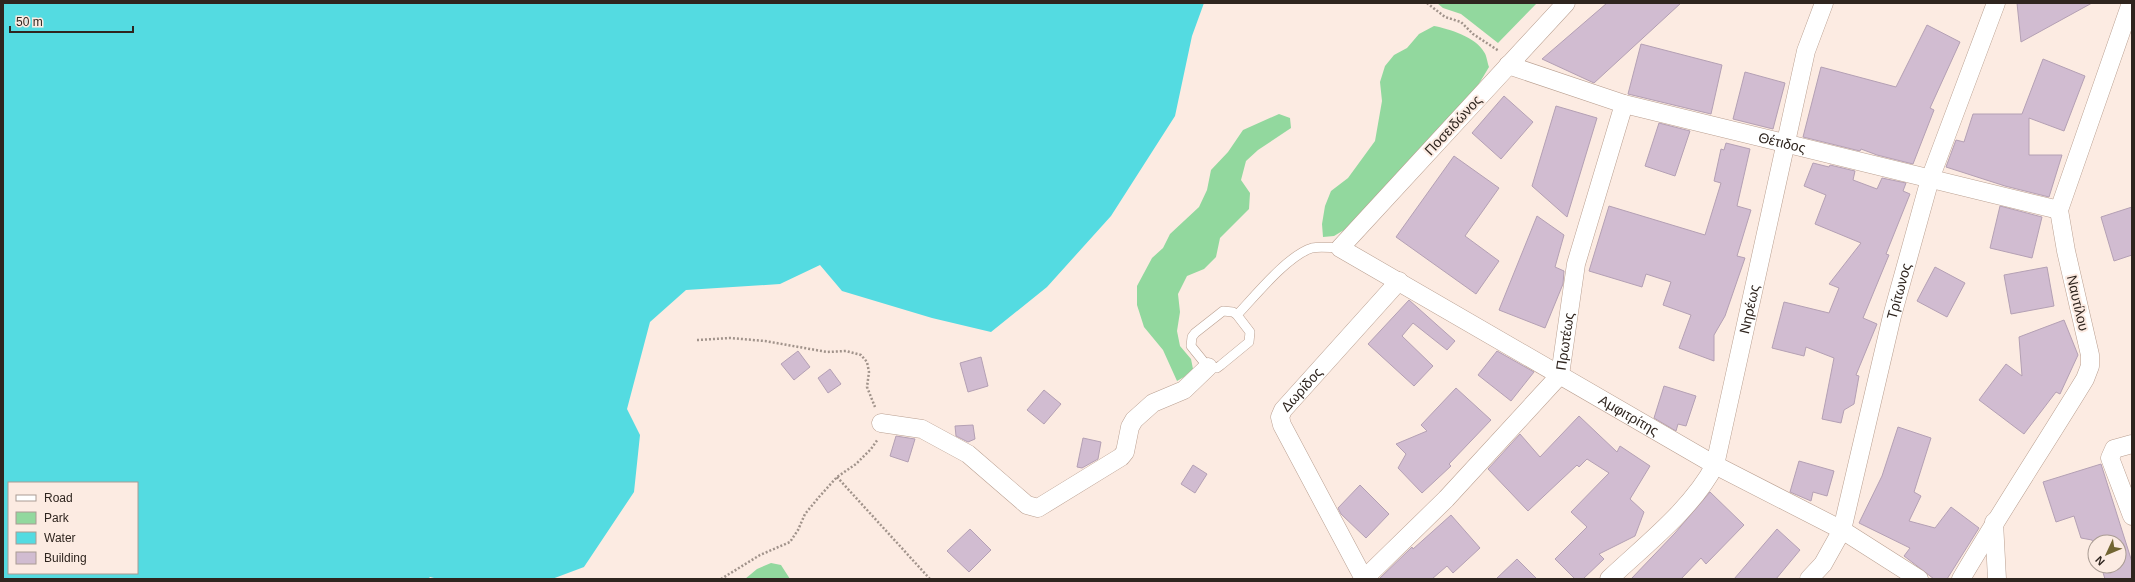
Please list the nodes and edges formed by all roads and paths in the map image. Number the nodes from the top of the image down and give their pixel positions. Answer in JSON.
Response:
{"nodes":[{"id":1,"x":1427,"y":3,"type":"edge"},
{"id":2,"x":1566,"y":3,"type":"edge"},
{"id":3,"x":1824,"y":3,"type":"edge"},
{"id":4,"x":1996,"y":3,"type":"edge"},
{"id":5,"x":2131,"y":3,"type":"edge"},
{"id":6,"x":1508,"y":65,"type":"junction"},
{"id":7,"x":1624,"y":104,"type":"junction"},
{"id":8,"x":1787,"y":145,"type":"junction"},
{"id":9,"x":1930,"y":180,"type":"junction"},
{"id":10,"x":2059,"y":210,"type":"junction"},
{"id":11,"x":1340,"y":248,"type":"junction"},
{"id":12,"x":1399,"y":281,"type":"junction"},
{"id":13,"x":1236,"y":315,"type":"junction"},
{"id":14,"x":697,"y":340,"type":"dead end"},
{"id":15,"x":1208,"y":367,"type":"junction"},
{"id":16,"x":1560,"y":375,"type":"junction"},
{"id":17,"x":881,"y":423,"type":"junction"},
{"id":18,"x":2132,"y":444,"type":"edge"},
{"id":19,"x":1715,"y":465,"type":"junction"},
{"id":20,"x":837,"y":477,"type":"junction"},
{"id":21,"x":2132,"y":516,"type":"edge"},
{"id":22,"x":1994,"y":522,"type":"junction"},
{"id":23,"x":1842,"y":530,"type":"junction"},
{"id":24,"x":721,"y":579,"type":"edge"},
{"id":25,"x":930,"y":579,"type":"edge"},
{"id":26,"x":1364,"y":579,"type":"edge"},
{"id":27,"x":1609,"y":579,"type":"edge"},
{"id":28,"x":1809,"y":579,"type":"edge"},
{"id":29,"x":1919,"y":579,"type":"edge"},
{"id":30,"x":1961,"y":579,"type":"edge"},
{"id":31,"x":1997,"y":579,"type":"edge"}],
"edges":[{"from":1,"to":6,"type":"path"},
{"from":2,"to":6,"type":"street","name":"Ποσειδώνος"},
{"from":3,"to":8,"type":"street","name":"Νηρέως"},
{"from":4,"to":9,"type":"street","name":"Τρίτωνος"},
{"from":5,"to":10,"type":"street","name":"Ναυτίλου"},
{"from":6,"to":7,"type":"street","name":"Θέτιδος"},
{"from":6,"to":11,"type":"street","name":"Ποσειδώνος"},
{"from":7,"to":8,"type":"street","name":"Θέτιδος"},
{"from":7,"to":16,"type":"street","name":"Πρωτέως"},
{"from":8,"to":9,"type":"street","name":"Θέτιδος"},
{"from":8,"to":19,"type":"street","name":"Νηρέως"},
{"from":9,"to":10,"type":"street","name":"Θέτιδος"},
{"from":9,"to":23,"type":"street","name":"Τρίτωνος"},
{"from":10,"to":22,"type":"street","name":"Ναυτίλου"},
{"from":11,"to":12,"type":"street","name":"Αμφιτρίτης"},
{"from":11,"to":13,"type":"lane"},
{"from":12,"to":16,"type":"street","name":"Αμφιτρίτης"},
{"from":12,"to":26,"type":"street","name":"Δωρίδος"},
{"from":13,"to":15,"type":"lane"},
{"from":13,"to":15,"type":"lane"},
{"from":14,"to":17,"type":"path"},
{"from":15,"to":17,"type":"street"},
{"from":16,"to":19,"type":"street","name":"Αμφιτρίτης"},
{"from":16,"to":26,"type":"street","name":"Πρωτέως"},
{"from":17,"to":20,"type":"path"},
{"from":18,"to":21,"type":"street"},
{"from":19,"to":23,"type":"street","name":"Αμφιτρίτης"},
{"from":19,"to":27,"type":"street","name":"Νηρέως"},
{"from":20,"to":24,"type":"path"},
{"from":20,"to":25,"type":"path"},
{"from":22,"to":30,"type":"street","name":"Ναυτίλου"},
{"from":22,"to":31,"type":"street"},
{"from":23,"to":28,"type":"street","name":"Τρίτωνος"},
{"from":23,"to":29,"type":"street","name":"Αμφιτρίτης"}]}
